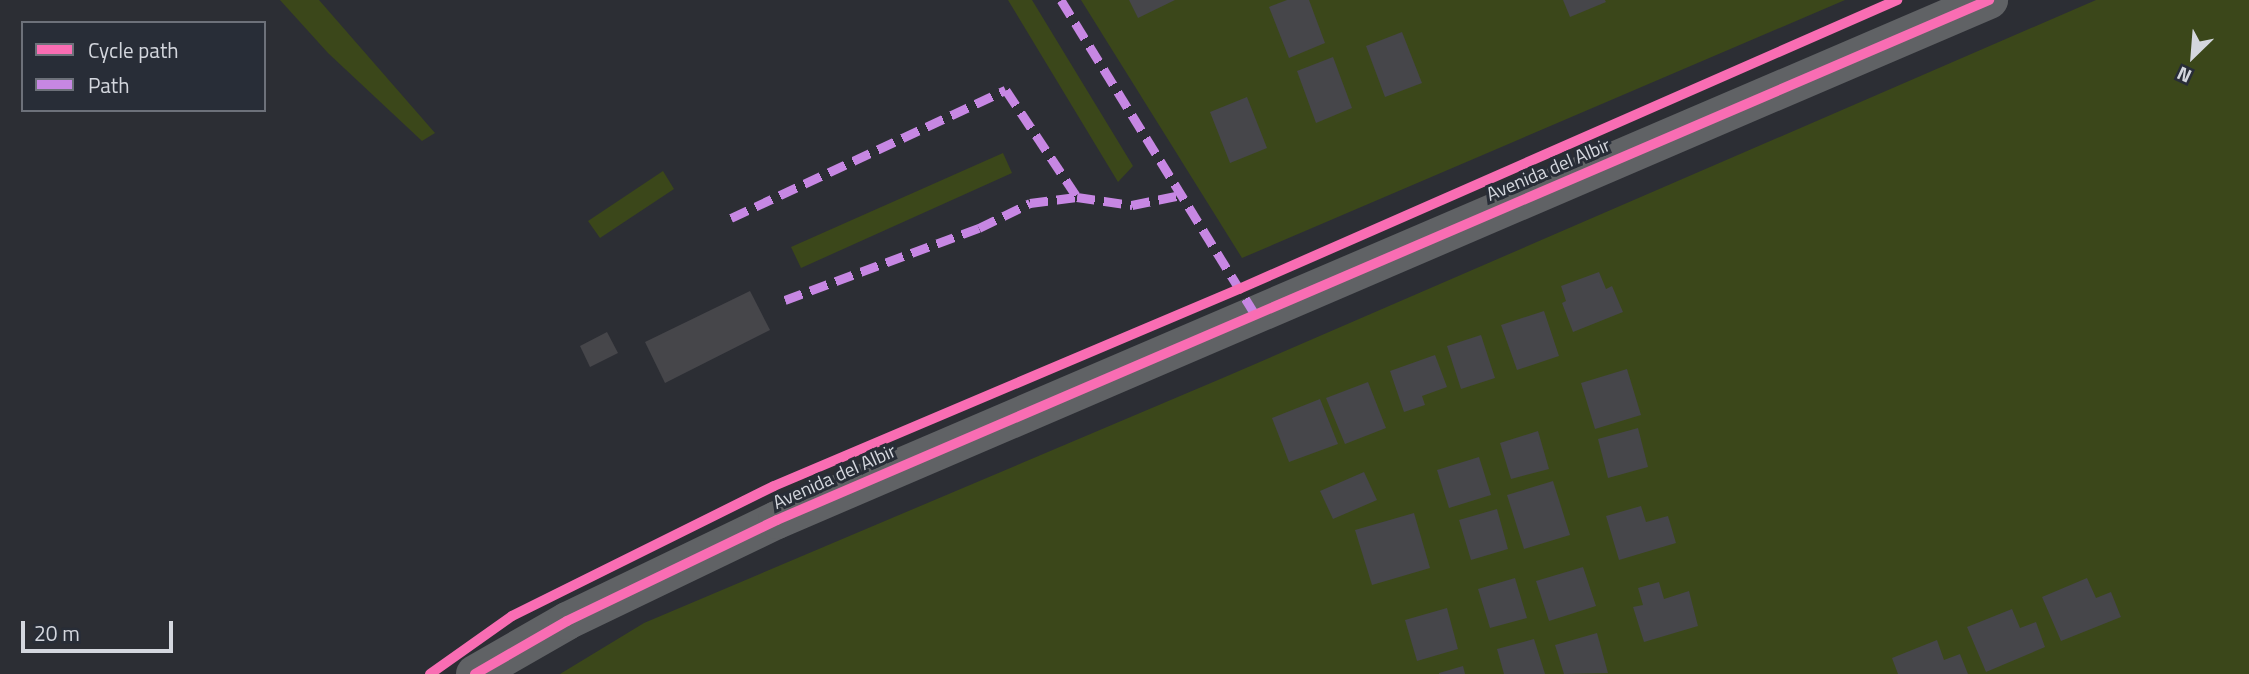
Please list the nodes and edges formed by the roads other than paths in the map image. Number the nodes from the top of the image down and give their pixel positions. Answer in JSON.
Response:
{"nodes":[{"id":1,"x":1989,"y":0,"type":"edge"},
{"id":2,"x":475,"y":674,"type":"edge"}],
"edges":[{"from":1,"to":2,"type":"street","name":"Avenida del Albir"}]}
